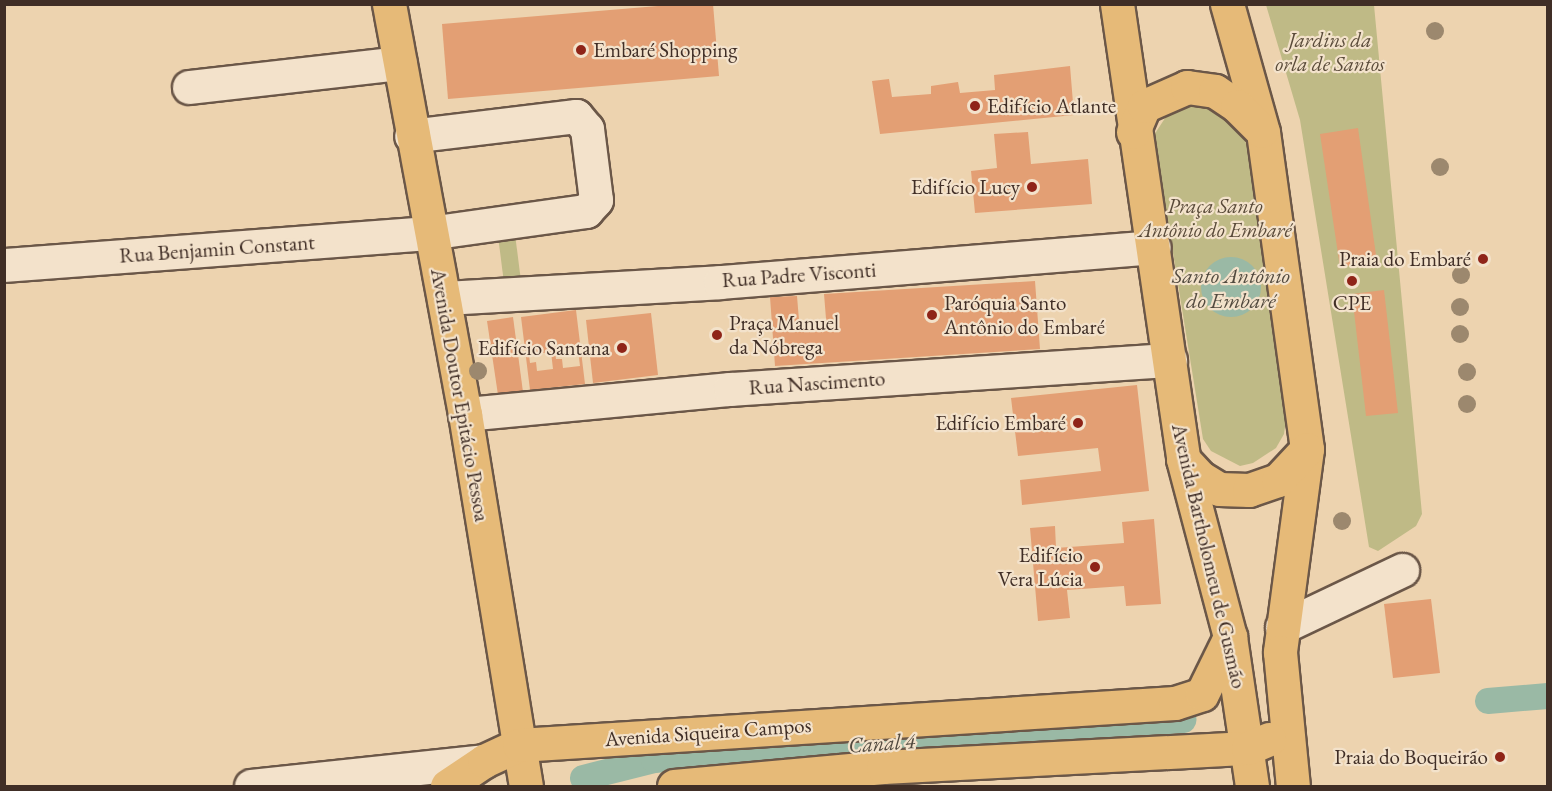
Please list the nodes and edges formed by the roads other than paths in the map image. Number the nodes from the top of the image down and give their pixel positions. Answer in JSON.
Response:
{"nodes":[{"id":1,"x":389,"y":4,"type":"edge"},
{"id":2,"x":1118,"y":4,"type":"edge"},
{"id":3,"x":1227,"y":4,"type":"edge"},
{"id":4,"x":400,"y":63,"type":"junction"},
{"id":5,"x":189,"y":87,"type":"dead end"},
{"id":6,"x":1133,"y":132,"type":"junction"},
{"id":7,"x":1263,"y":132,"type":"junction"},
{"id":8,"x":411,"y":136,"type":"junction"},
{"id":9,"x":429,"y":233,"type":"junction"},
{"id":10,"x":1154,"y":247,"type":"junction"},
{"id":11,"x":4,"y":265,"type":"edge"},
{"id":12,"x":444,"y":298,"type":"junction"},
{"id":13,"x":1170,"y":360,"type":"junction"},
{"id":14,"x":465,"y":414,"type":"junction"},
{"id":15,"x":1307,"y":449,"type":"junction"},
{"id":16,"x":1183,"y":459,"type":"junction"},
{"id":17,"x":1402,"y":570,"type":"dead end"},
{"id":18,"x":1282,"y":627,"type":"junction"},
{"id":19,"x":1230,"y":637,"type":"junction"},
{"id":20,"x":1283,"y":701,"type":"junction"},
{"id":21,"x":519,"y":745,"type":"junction"},
{"id":22,"x":1248,"y":748,"type":"junction"},
{"id":23,"x":484,"y":761,"type":"junction"},
{"id":24,"x":251,"y":786,"type":"edge"},
{"id":25,"x":447,"y":786,"type":"edge"},
{"id":26,"x":526,"y":786,"type":"edge"},
{"id":27,"x":674,"y":786,"type":"edge"},
{"id":28,"x":1252,"y":786,"type":"edge"},
{"id":29,"x":1293,"y":786,"type":"edge"}],
"edges":[{"from":1,"to":4,"type":"main road","name":"Avenida Doutor Epitácio Pessoa"},
{"from":2,"to":6,"type":"main road","name":"Avenida Bartholomeu de Gusmão"},
{"from":3,"to":7,"type":"main road","name":"Avenida Bartholomeu de Gusmão"},
{"from":4,"to":5,"type":"street"},
{"from":4,"to":8,"type":"main road","name":"Avenida Doutor Epitácio Pessoa"},
{"from":6,"to":7,"type":"main road"},
{"from":6,"to":10,"type":"main road","name":"Avenida Bartholomeu de Gusmão"},
{"from":7,"to":15,"type":"main road","name":"Avenida Bartholomeu de Gusmão"},
{"from":8,"to":9,"type":"main road","name":"Avenida Doutor Epitácio Pessoa"},
{"from":8,"to":9,"type":"street","name":"Rua Benjamin Constant"},
{"from":9,"to":11,"type":"street","name":"Rua Benjamin Constant"},
{"from":9,"to":12,"type":"main road","name":"Avenida Doutor Epitácio Pessoa"},
{"from":10,"to":12,"type":"street","name":"Rua Padre Visconti"},
{"from":10,"to":13,"type":"main road","name":"Avenida Bartholomeu de Gusmão"},
{"from":12,"to":14,"type":"main road","name":"Avenida Doutor Epitácio Pessoa"},
{"from":13,"to":14,"type":"street","name":"Rua Nascimento"},
{"from":13,"to":16,"type":"main road","name":"Avenida Bartholomeu de Gusmão"},
{"from":14,"to":21,"type":"main road","name":"Avenida Doutor Epitácio Pessoa"},
{"from":15,"to":16,"type":"main road"},
{"from":15,"to":18,"type":"main road","name":"Avenida Bartholomeu de Gusmão"},
{"from":16,"to":19,"type":"main road","name":"Avenida Bartholomeu de Gusmão"},
{"from":17,"to":18,"type":"street"},
{"from":18,"to":20,"type":"main road","name":"Avenida Bartholomeu de Gusmão"},
{"from":19,"to":21,"type":"main road","name":"Avenida Siqueira Campos"},
{"from":19,"to":22,"type":"main road","name":"Avenida Bartholomeu de Gusmão"},
{"from":20,"to":22,"type":"main road"},
{"from":20,"to":29,"type":"main road","name":"Avenida Bartholomeu de Gusmão"},
{"from":21,"to":23,"type":"main road","name":"Avenida Siqueira Campos"},
{"from":21,"to":26,"type":"main road","name":"Avenida Doutor Epitácio Pessoa"},
{"from":22,"to":27,"type":"main road"},
{"from":22,"to":28,"type":"main road","name":"Avenida Bartholomeu de Gusmão"},
{"from":23,"to":24,"type":"street"},
{"from":23,"to":25,"type":"main road","name":"Avenida Siqueira Campos"}]}
